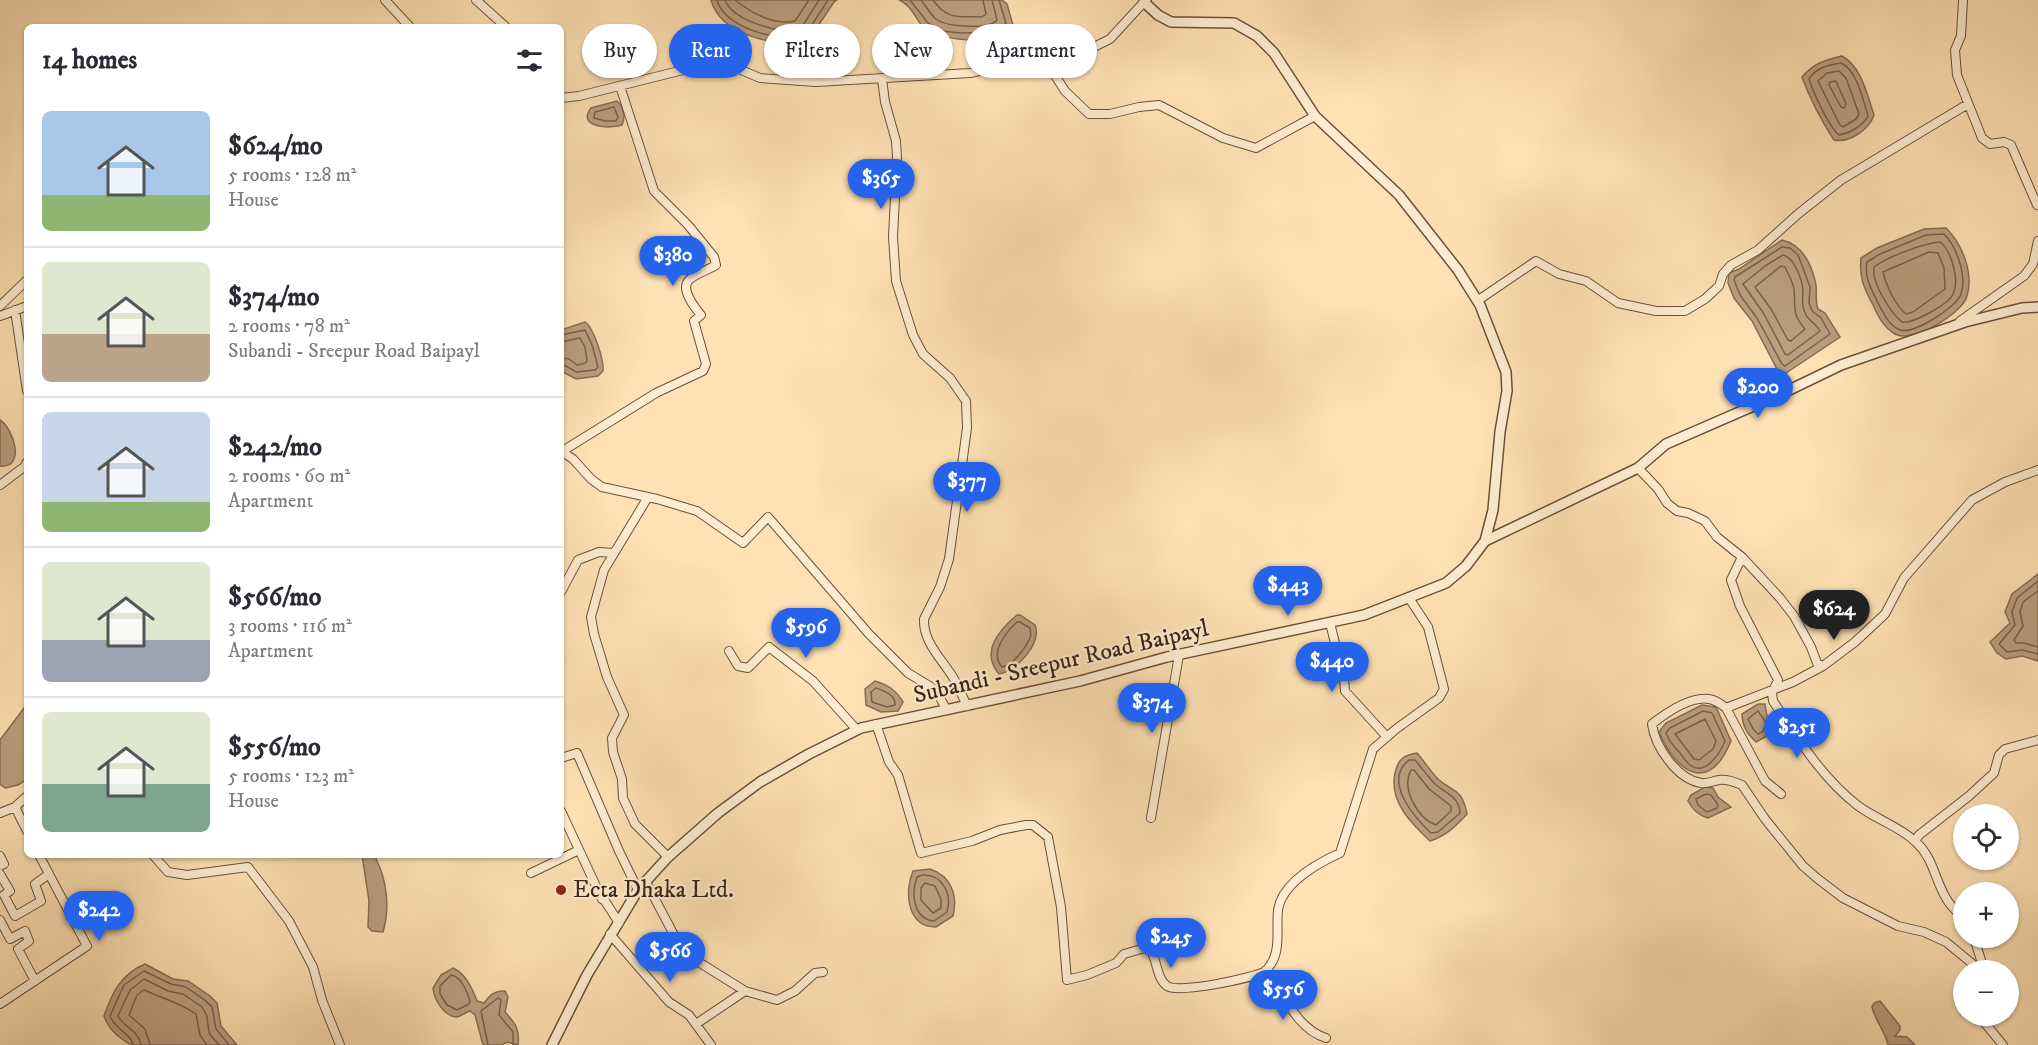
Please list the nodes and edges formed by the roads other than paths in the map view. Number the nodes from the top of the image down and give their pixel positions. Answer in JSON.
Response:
{"nodes":[{"id":1,"x":385,"y":0,"type":"edge"},
{"id":2,"x":476,"y":0,"type":"edge"},
{"id":3,"x":1963,"y":0,"type":"edge"},
{"id":4,"x":1145,"y":1,"type":"edge"},
{"id":5,"x":407,"y":24,"type":"edge"},
{"id":6,"x":503,"y":24,"type":"edge"},
{"id":7,"x":1097,"y":45,"type":"edge"},
{"id":8,"x":965,"y":73,"type":"edge"},
{"id":9,"x":1057,"y":78,"type":"edge"},
{"id":10,"x":882,"y":79,"type":"junction"},
{"id":11,"x":621,"y":86,"type":"junction"},
{"id":12,"x":564,"y":97,"type":"edge"},
{"id":13,"x":1968,"y":104,"type":"junction"},
{"id":14,"x":1315,"y":116,"type":"junction"},
{"id":15,"x":2038,"y":204,"type":"edge"},
{"id":16,"x":2038,"y":214,"type":"edge"},
{"id":17,"x":2038,"y":241,"type":"edge"},
{"id":18,"x":24,"y":283,"type":"edge"},
{"id":19,"x":1477,"y":301,"type":"junction"},
{"id":20,"x":0,"y":306,"type":"edge"},
{"id":21,"x":24,"y":307,"type":"edge"},
{"id":22,"x":2038,"y":307,"type":"edge"},
{"id":23,"x":15,"y":310,"type":"junction"},
{"id":24,"x":0,"y":316,"type":"edge"},
{"id":25,"x":1954,"y":326,"type":"junction"},
{"id":26,"x":24,"y":371,"type":"edge"},
{"id":27,"x":564,"y":450,"type":"edge"},
{"id":28,"x":564,"y":454,"type":"edge"},
{"id":29,"x":24,"y":467,"type":"edge"},
{"id":30,"x":1638,"y":468,"type":"junction"},
{"id":31,"x":2038,"y":470,"type":"edge"},
{"id":32,"x":0,"y":485,"type":"edge"},
{"id":33,"x":648,"y":497,"type":"junction"},
{"id":34,"x":1485,"y":541,"type":"junction"},
{"id":35,"x":614,"y":553,"type":"junction"},
{"id":36,"x":1742,"y":557,"type":"junction"},
{"id":37,"x":564,"y":586,"type":"edge"},
{"id":38,"x":1409,"y":598,"type":"junction"},
{"id":39,"x":1330,"y":623,"type":"junction"},
{"id":40,"x":729,"y":651,"type":"dead end"},
{"id":41,"x":1179,"y":655,"type":"junction"},
{"id":42,"x":1822,"y":666,"type":"junction"},
{"id":43,"x":1775,"y":687,"type":"junction"},
{"id":44,"x":967,"y":706,"type":"junction"},
{"id":45,"x":1726,"y":708,"type":"junction"},
{"id":46,"x":946,"y":709,"type":"junction"},
{"id":47,"x":876,"y":724,"type":"junction"},
{"id":48,"x":857,"y":730,"type":"junction"},
{"id":49,"x":1387,"y":737,"type":"junction"},
{"id":50,"x":2038,"y":740,"type":"edge"},
{"id":51,"x":564,"y":757,"type":"edge"},
{"id":52,"x":1781,"y":794,"type":"dead end"},
{"id":53,"x":24,"y":799,"type":"edge"},
{"id":54,"x":15,"y":807,"type":"junction"},
{"id":55,"x":0,"y":813,"type":"edge"},
{"id":56,"x":564,"y":818,"type":"edge"},
{"id":57,"x":1150,"y":818,"type":"dead end"},
{"id":58,"x":24,"y":825,"type":"edge"},
{"id":59,"x":1915,"y":841,"type":"junction"},
{"id":60,"x":579,"y":850,"type":"junction"},
{"id":61,"x":0,"y":856,"type":"edge"},
{"id":62,"x":564,"y":857,"type":"edge"},
{"id":63,"x":669,"y":857,"type":"junction"},
{"id":64,"x":41,"y":858,"type":"edge"},
{"id":65,"x":156,"y":858,"type":"edge"},
{"id":66,"x":562,"y":858,"type":"edge"},
{"id":67,"x":0,"y":866,"type":"edge"},
{"id":68,"x":531,"y":873,"type":"dead end"},
{"id":69,"x":0,"y":874,"type":"edge"},
{"id":70,"x":49,"y":874,"type":"junction"},
{"id":71,"x":646,"y":882,"type":"junction"},
{"id":72,"x":638,"y":890,"type":"junction"},
{"id":73,"x":1953,"y":908,"type":"edge"},
{"id":74,"x":0,"y":920,"type":"edge"},
{"id":75,"x":619,"y":923,"type":"junction"},
{"id":76,"x":610,"y":934,"type":"junction"},
{"id":77,"x":1968,"y":960,"type":"edge"},
{"id":78,"x":1266,"y":970,"type":"junction"},
{"id":79,"x":823,"y":972,"type":"dead end"},
{"id":80,"x":35,"y":981,"type":"junction"},
{"id":81,"x":745,"y":991,"type":"junction"},
{"id":82,"x":0,"y":1004,"type":"edge"},
{"id":83,"x":696,"y":1024,"type":"junction"},
{"id":84,"x":1987,"y":1026,"type":"edge"},
{"id":85,"x":1326,"y":1038,"type":"dead end"},
{"id":86,"x":340,"y":1045,"type":"edge"},
{"id":87,"x":552,"y":1045,"type":"edge"},
{"id":88,"x":711,"y":1045,"type":"edge"},
{"id":89,"x":2003,"y":1045,"type":"edge"}],
"edges":[{"from":1,"to":5,"type":"street"},
{"from":2,"to":6,"type":"street"},
{"from":3,"to":13,"type":"street"},
{"from":4,"to":7,"type":"street"},
{"from":4,"to":14,"type":"street","name":"Subandi - Sreepur Road Baipayl"},
{"from":8,"to":10,"type":"street"},
{"from":9,"to":14,"type":"street"},
{"from":10,"to":11,"type":"street"},
{"from":10,"to":44,"type":"street"},
{"from":11,"to":12,"type":"street"},
{"from":11,"to":27,"type":"street"},
{"from":13,"to":15,"type":"street"},
{"from":13,"to":19,"type":"street"},
{"from":14,"to":19,"type":"street","name":"Subandi - Sreepur Road Baipayl"},
{"from":15,"to":16,"type":"street"},
{"from":17,"to":25,"type":"street"},
{"from":18,"to":20,"type":"street"},
{"from":19,"to":34,"type":"street","name":"Subandi - Sreepur Road Baipayl"},
{"from":21,"to":23,"type":"street"},
{"from":22,"to":25,"type":"street"},
{"from":23,"to":24,"type":"street"},
{"from":23,"to":26,"type":"street"},
{"from":25,"to":30,"type":"street"},
{"from":28,"to":33,"type":"street"},
{"from":29,"to":32,"type":"street"},
{"from":30,"to":34,"type":"street"},
{"from":30,"to":36,"type":"street"},
{"from":31,"to":42,"type":"street"},
{"from":33,"to":35,"type":"street"},
{"from":33,"to":46,"type":"street"},
{"from":34,"to":38,"type":"street","name":"Subandi - Sreepur Road Baipayl"},
{"from":35,"to":37,"type":"street"},
{"from":35,"to":63,"type":"street"},
{"from":36,"to":42,"type":"street"},
{"from":36,"to":43,"type":"street"},
{"from":38,"to":39,"type":"street","name":"Subandi - Sreepur Road Baipayl"},
{"from":38,"to":49,"type":"street"},
{"from":39,"to":41,"type":"street","name":"Subandi - Sreepur Road Baipayl"},
{"from":39,"to":49,"type":"street"},
{"from":40,"to":48,"type":"street"},
{"from":41,"to":44,"type":"street","name":"Subandi - Sreepur Road Baipayl"},
{"from":41,"to":57,"type":"street"},
{"from":42,"to":43,"type":"street"},
{"from":43,"to":45,"type":"street"},
{"from":43,"to":59,"type":"street"},
{"from":44,"to":46,"type":"street","name":"Subandi - Sreepur Road Baipayl"},
{"from":45,"to":52,"type":"street"},
{"from":45,"to":77,"type":"street"},
{"from":46,"to":47,"type":"street","name":"Subandi - Sreepur Road Baipayl"},
{"from":47,"to":48,"type":"street","name":"Subandi - Sreepur Road Baipayl"},
{"from":47,"to":78,"type":"street"},
{"from":48,"to":63,"type":"street","name":"Subandi - Sreepur Road Baipayl"},
{"from":49,"to":78,"type":"street"},
{"from":50,"to":59,"type":"street"},
{"from":51,"to":72,"type":"street"},
{"from":53,"to":54,"type":"street"},
{"from":54,"to":55,"type":"street"},
{"from":54,"to":58,"type":"street"},
{"from":56,"to":60,"type":"street"},
{"from":59,"to":73,"type":"street"},
{"from":60,"to":62,"type":"street"},
{"from":60,"to":75,"type":"street"},
{"from":61,"to":67,"type":"street"},
{"from":63,"to":71,"type":"street","name":"Subandi - Sreepur Road Baipayl"},
{"from":64,"to":70,"type":"street"},
{"from":65,"to":86,"type":"street"},
{"from":66,"to":68,"type":"street"},
{"from":69,"to":70,"type":"street"},
{"from":70,"to":80,"type":"street"},
{"from":71,"to":72,"type":"street","name":"Subandi - Sreepur Road Baipayl"},
{"from":71,"to":81,"type":"street"},
{"from":72,"to":75,"type":"street","name":"Subandi - Sreepur Road Baipayl"},
{"from":74,"to":80,"type":"street"},
{"from":75,"to":76,"type":"street","name":"Subandi - Sreepur Road Baipayl"},
{"from":76,"to":83,"type":"street"},
{"from":76,"to":87,"type":"street","name":"Subandi - Sreepur Road Baipayl"},
{"from":78,"to":85,"type":"street"},
{"from":79,"to":81,"type":"street"},
{"from":80,"to":82,"type":"street"},
{"from":81,"to":83,"type":"street"},
{"from":83,"to":88,"type":"street"},
{"from":84,"to":89,"type":"street"}]}
